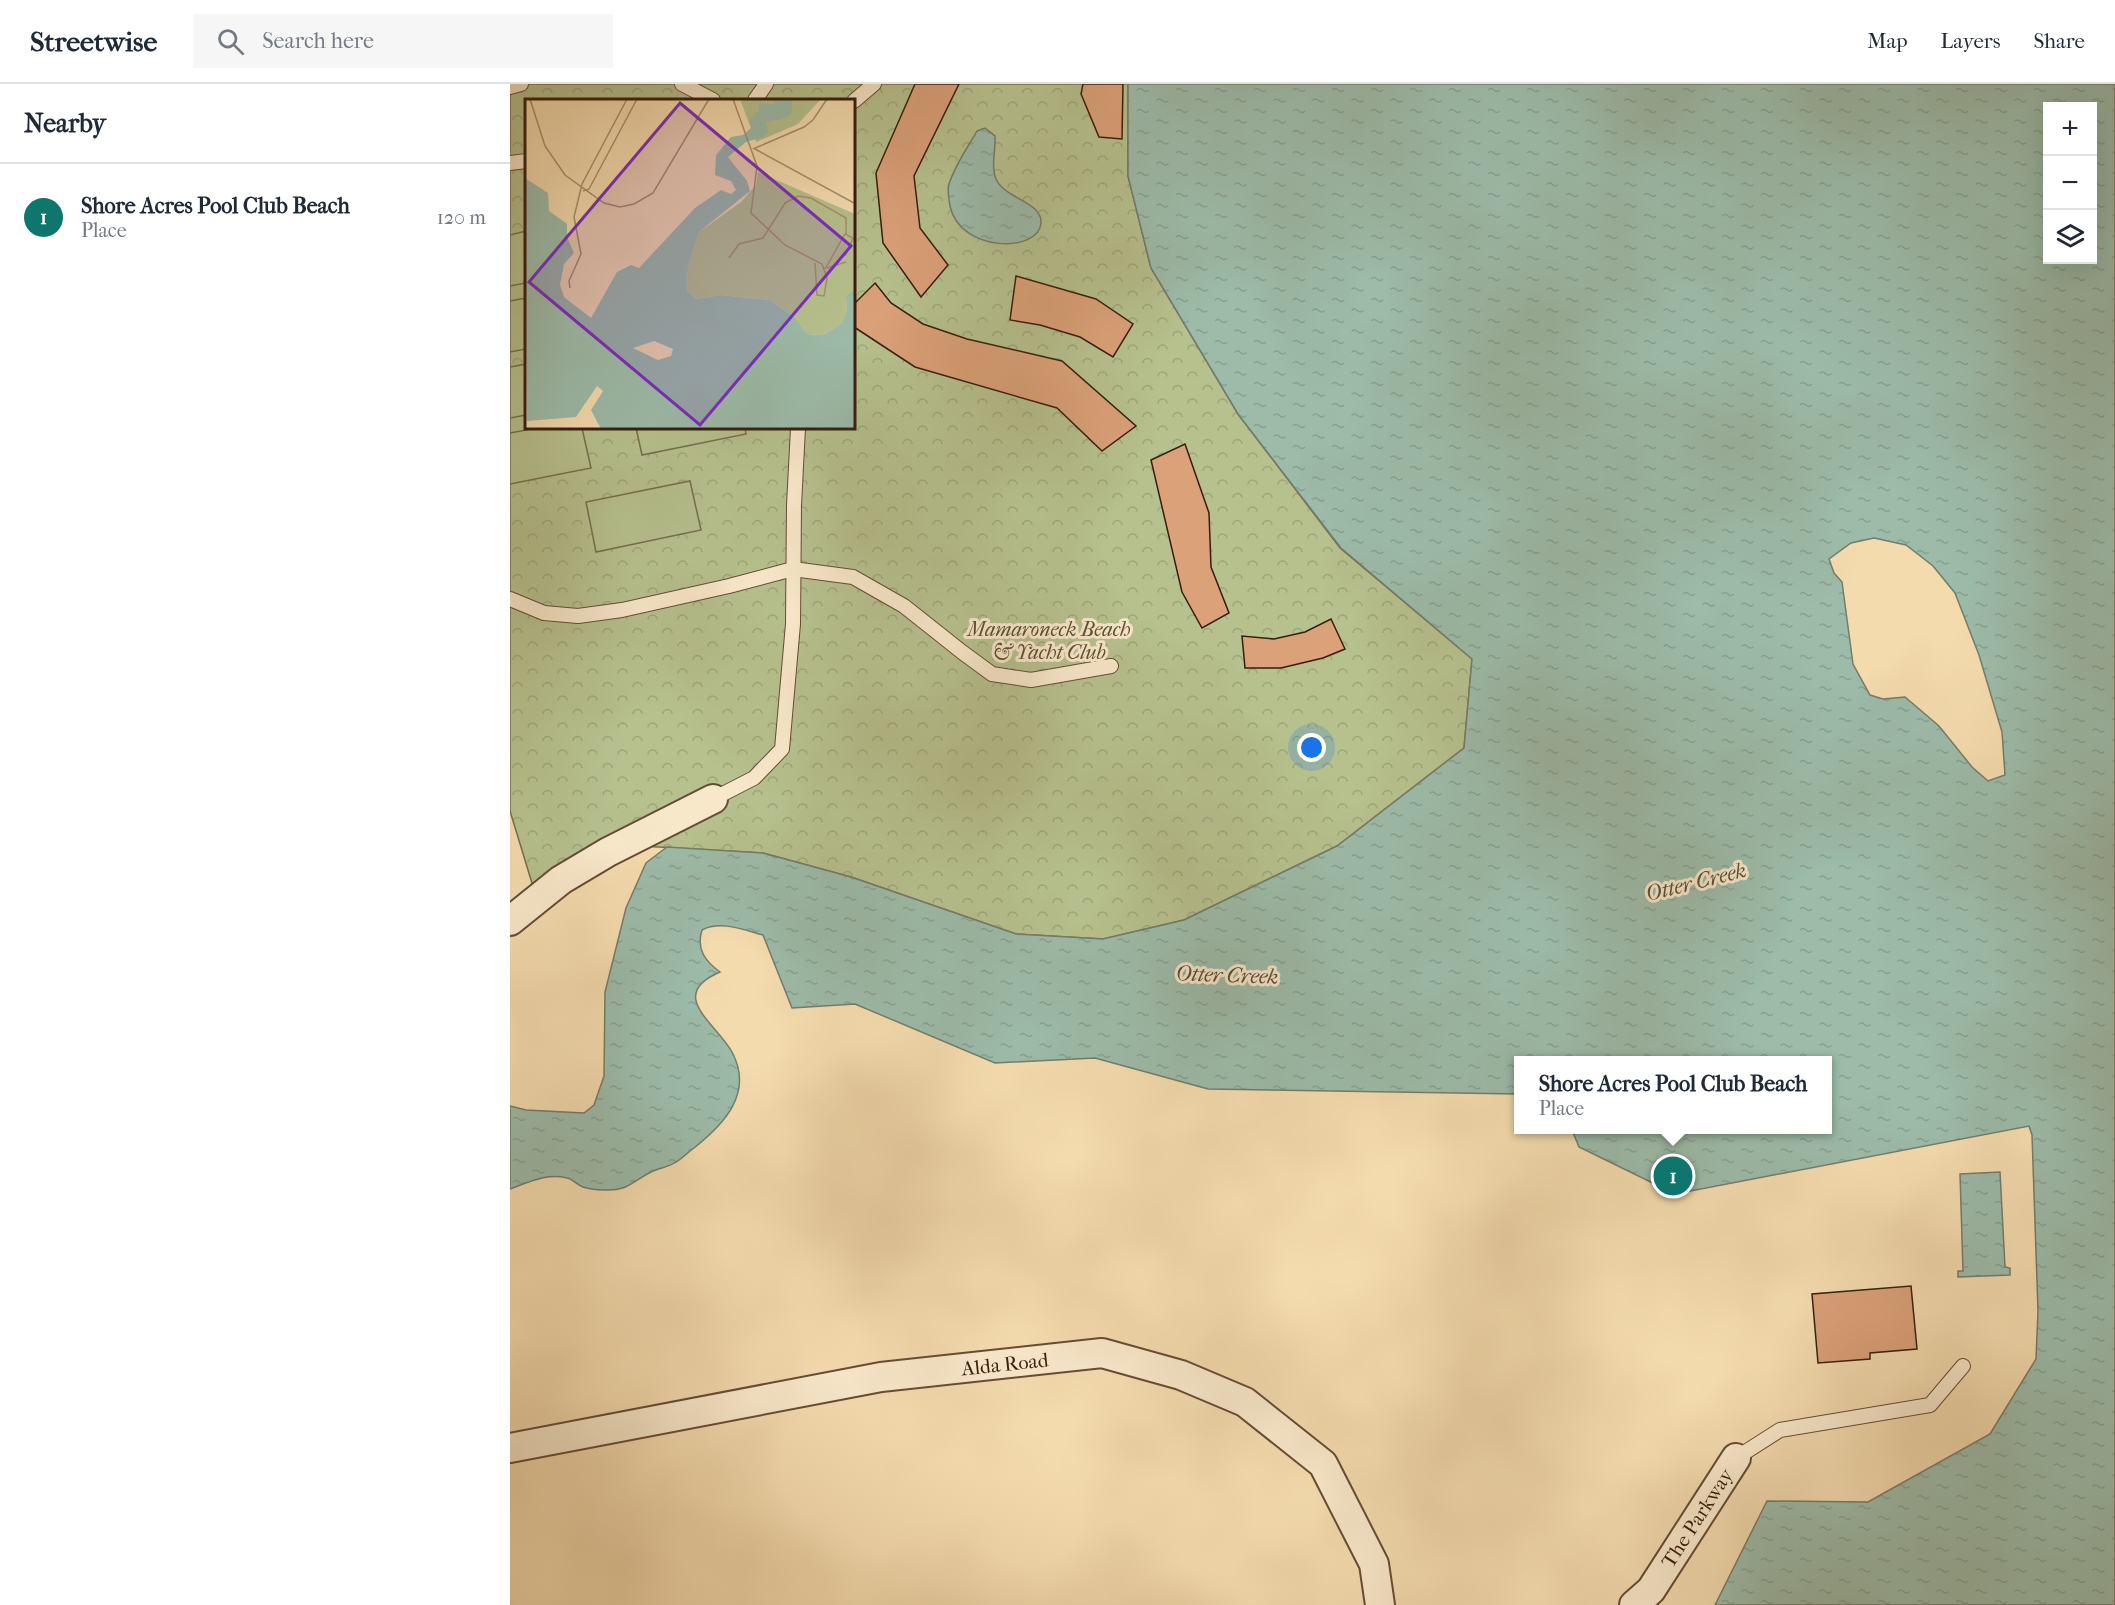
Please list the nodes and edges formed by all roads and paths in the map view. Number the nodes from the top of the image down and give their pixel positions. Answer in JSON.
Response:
{"nodes":[{"id":1,"x":521,"y":84,"type":"edge"},
{"id":2,"x":682,"y":84,"type":"edge"},
{"id":3,"x":766,"y":84,"type":"edge"},
{"id":4,"x":874,"y":84,"type":"edge"},
{"id":5,"x":510,"y":87,"type":"edge"},
{"id":6,"x":711,"y":99,"type":"edge"},
{"id":7,"x":756,"y":99,"type":"edge"},
{"id":8,"x":855,"y":100,"type":"edge"},
{"id":9,"x":525,"y":161,"type":"edge"},
{"id":10,"x":510,"y":163,"type":"edge"},
{"id":11,"x":798,"y":429,"type":"edge"},
{"id":12,"x":793,"y":569,"type":"junction"},
{"id":13,"x":510,"y":599,"type":"edge"},
{"id":14,"x":1111,"y":666,"type":"dead end"},
{"id":15,"x":713,"y":799,"type":"joint"},
{"id":16,"x":510,"y":921,"type":"edge"},
{"id":17,"x":1963,"y":1366,"type":"dead end"},
{"id":18,"x":510,"y":1448,"type":"edge"},
{"id":19,"x":1736,"y":1458,"type":"joint"},
{"id":20,"x":1380,"y":1605,"type":"edge"},
{"id":21,"x":1634,"y":1605,"type":"edge"}],
"edges":[{"from":1,"to":5,"type":"lane"},
{"from":2,"to":6,"type":"lane"},
{"from":3,"to":7,"type":"lane"},
{"from":4,"to":8,"type":"lane"},
{"from":9,"to":10,"type":"lane"},
{"from":11,"to":12,"type":"lane"},
{"from":12,"to":13,"type":"lane"},
{"from":12,"to":14,"type":"lane"},
{"from":12,"to":15,"type":"lane"},
{"from":15,"to":16,"type":"street"},
{"from":17,"to":19,"type":"lane"},
{"from":18,"to":20,"type":"street","name":"Alda Road"},
{"from":19,"to":21,"type":"street","name":"The Parkway"}]}
